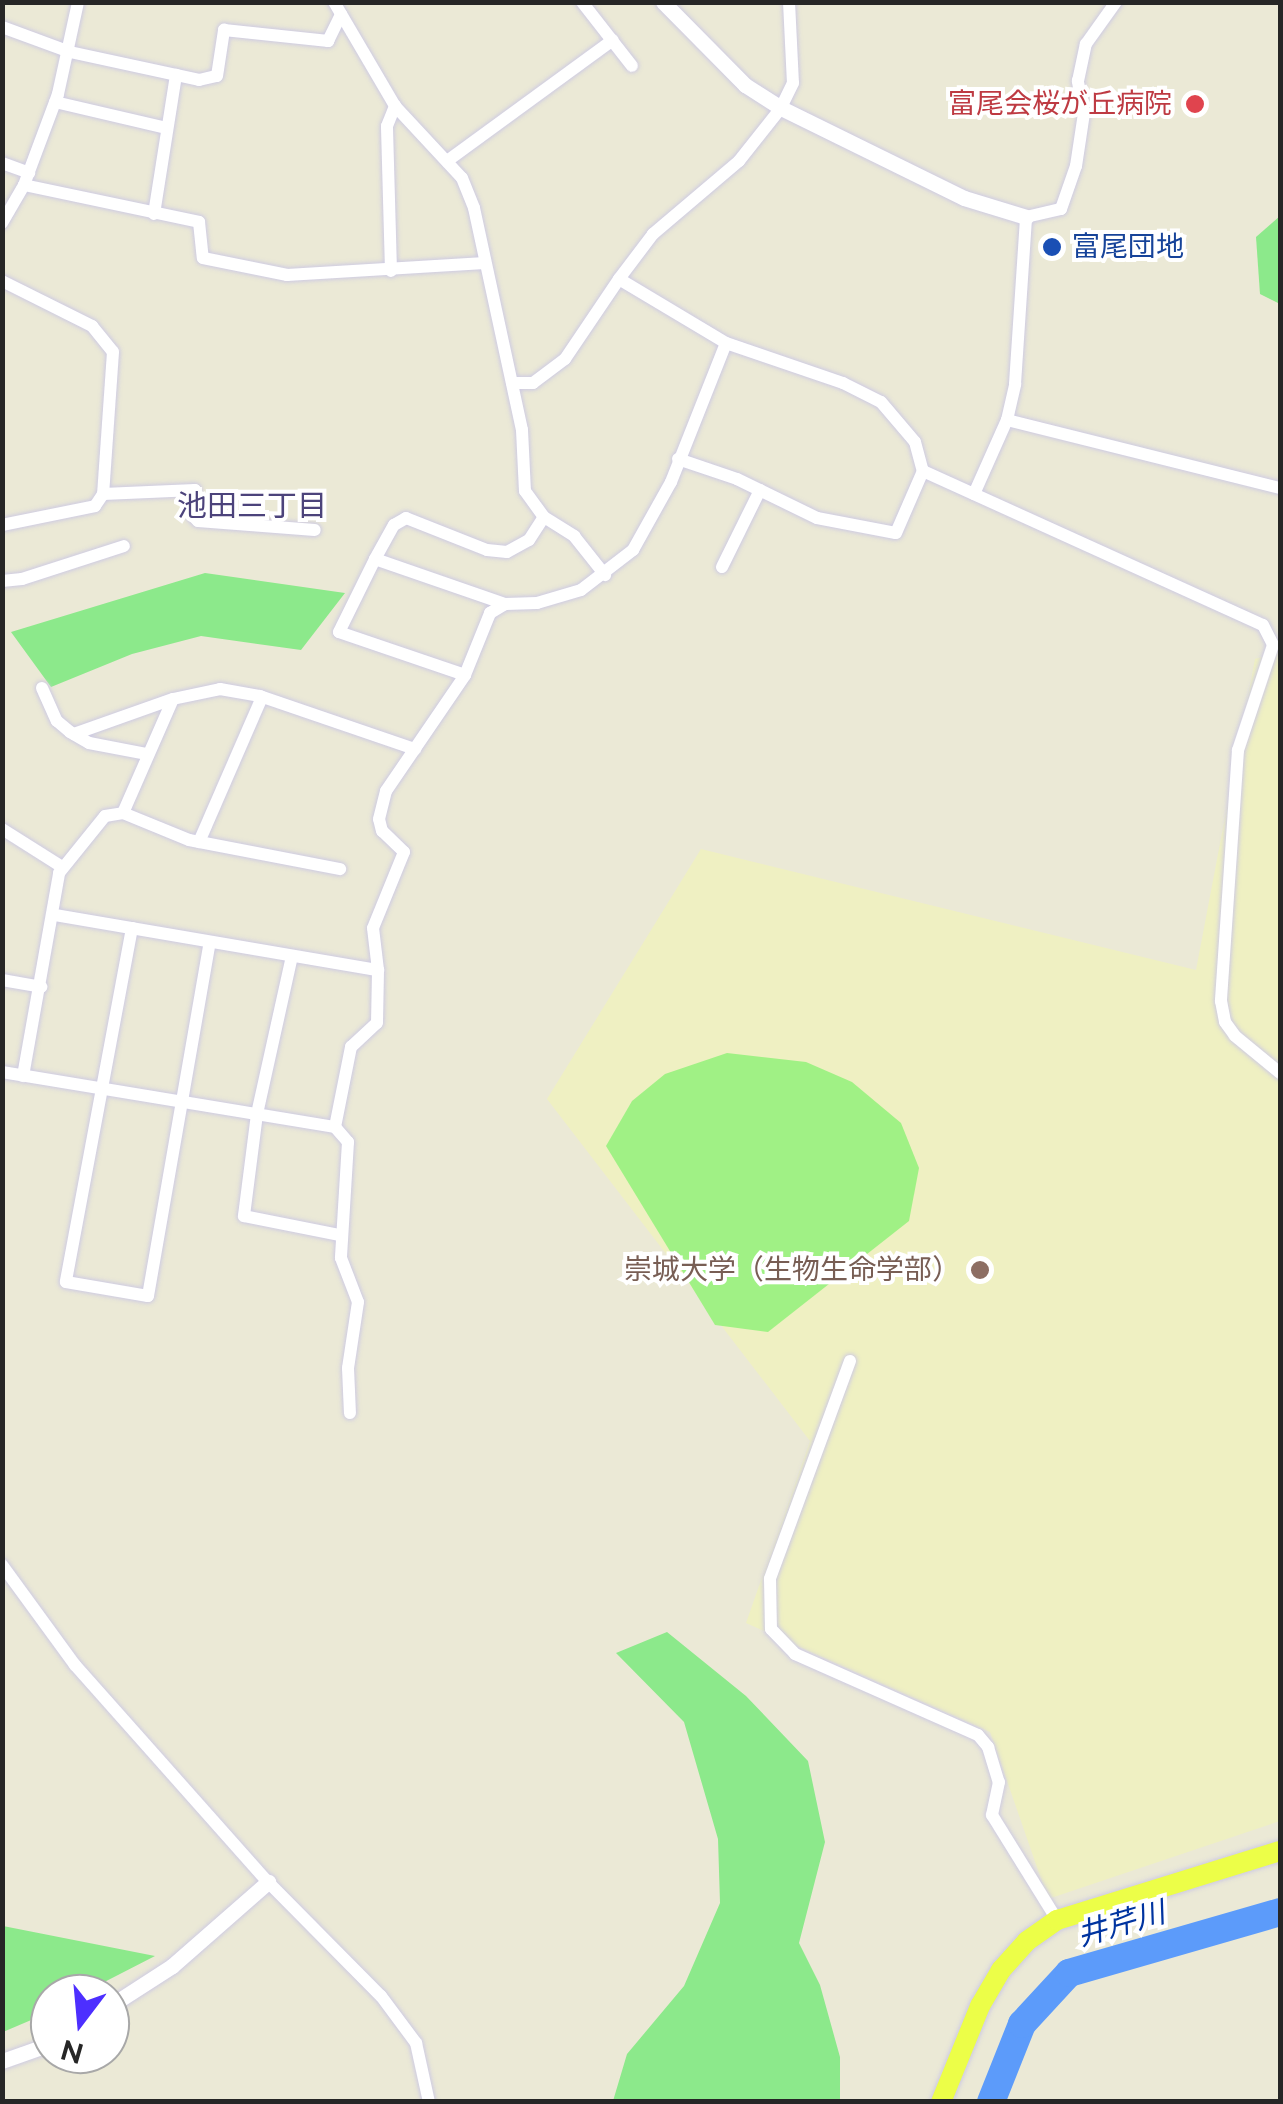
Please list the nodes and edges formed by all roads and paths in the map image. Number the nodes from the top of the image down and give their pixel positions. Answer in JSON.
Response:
{"nodes":[{"id":1,"x":78,"y":2,"type":"edge"},
{"id":2,"x":582,"y":2,"type":"edge"},
{"id":3,"x":663,"y":2,"type":"edge"},
{"id":4,"x":789,"y":2,"type":"edge"},
{"id":5,"x":1116,"y":2,"type":"edge"},
{"id":6,"x":337,"y":8,"type":"edge"},
{"id":7,"x":2,"y":28,"type":"edge"},
{"id":8,"x":613,"y":40,"type":"junction"},
{"id":9,"x":70,"y":52,"type":"junction"},
{"id":10,"x":632,"y":66,"type":"dead end"},
{"id":11,"x":176,"y":74,"type":"junction"},
{"id":12,"x":55,"y":102,"type":"junction"},
{"id":13,"x":395,"y":106,"type":"junction"},
{"id":14,"x":782,"y":108,"type":"junction"},
{"id":15,"x":167,"y":128,"type":"junction"},
{"id":16,"x":446,"y":161,"type":"junction"},
{"id":17,"x":2,"y":164,"type":"edge"},
{"id":18,"x":26,"y":179,"type":"junction"},
{"id":19,"x":154,"y":214,"type":"junction"},
{"id":20,"x":1026,"y":217,"type":"junction"},
{"id":21,"x":2,"y":223,"type":"edge"},
{"id":22,"x":485,"y":263,"type":"junction"},
{"id":23,"x":391,"y":271,"type":"junction"},
{"id":24,"x":618,"y":279,"type":"junction"},
{"id":25,"x":2,"y":281,"type":"edge"},
{"id":26,"x":726,"y":343,"type":"junction"},
{"id":27,"x":512,"y":383,"type":"junction"},
{"id":28,"x":1007,"y":420,"type":"junction"},
{"id":29,"x":678,"y":459,"type":"junction"},
{"id":30,"x":923,"y":471,"type":"junction"},
{"id":31,"x":1280,"y":488,"type":"edge"},
{"id":32,"x":760,"y":490,"type":"junction"},
{"id":33,"x":103,"y":494,"type":"junction"},
{"id":34,"x":974,"y":494,"type":"junction"},
{"id":35,"x":544,"y":517,"type":"junction"},
{"id":36,"x":2,"y":525,"type":"edge"},
{"id":37,"x":315,"y":530,"type":"dead end"},
{"id":38,"x":124,"y":546,"type":"dead end"},
{"id":39,"x":376,"y":559,"type":"junction"},
{"id":40,"x":722,"y":567,"type":"dead end"},
{"id":41,"x":605,"y":575,"type":"junction"},
{"id":42,"x":2,"y":581,"type":"edge"},
{"id":43,"x":505,"y":604,"type":"junction"},
{"id":44,"x":465,"y":675,"type":"junction"},
{"id":45,"x":42,"y":688,"type":"dead end"},
{"id":46,"x":262,"y":696,"type":"junction"},
{"id":47,"x":174,"y":699,"type":"junction"},
{"id":48,"x":74,"y":734,"type":"junction"},
{"id":49,"x":416,"y":749,"type":"junction"},
{"id":50,"x":146,"y":754,"type":"junction"},
{"id":51,"x":123,"y":813,"type":"junction"},
{"id":52,"x":2,"y":828,"type":"edge"},
{"id":53,"x":200,"y":842,"type":"junction"},
{"id":54,"x":62,"y":867,"type":"junction"},
{"id":55,"x":340,"y":869,"type":"dead end"},
{"id":56,"x":55,"y":915,"type":"junction"},
{"id":57,"x":132,"y":928,"type":"junction"},
{"id":58,"x":210,"y":942,"type":"junction"},
{"id":59,"x":292,"y":956,"type":"junction"},
{"id":60,"x":378,"y":970,"type":"junction"},
{"id":61,"x":2,"y":980,"type":"edge"},
{"id":62,"x":41,"y":986,"type":"junction"},
{"id":63,"x":2,"y":1072,"type":"edge"},
{"id":64,"x":1280,"y":1074,"type":"edge"},
{"id":65,"x":23,"y":1076,"type":"junction"},
{"id":66,"x":104,"y":1089,"type":"junction"},
{"id":67,"x":182,"y":1102,"type":"junction"},
{"id":68,"x":257,"y":1114,"type":"junction"},
{"id":69,"x":335,"y":1127,"type":"junction"},
{"id":70,"x":339,"y":1235,"type":"junction"},
{"id":71,"x":850,"y":1360,"type":"dead end"},
{"id":72,"x":350,"y":1413,"type":"dead end"},
{"id":73,"x":2,"y":1565,"type":"edge"},
{"id":74,"x":1280,"y":1850,"type":"edge"},
{"id":75,"x":268,"y":1882,"type":"junction"},
{"id":76,"x":1057,"y":1920,"type":"junction"},
{"id":77,"x":130,"y":1993,"type":"edge"},
{"id":78,"x":30,"y":2051,"type":"edge"},
{"id":79,"x":2,"y":2061,"type":"edge"},
{"id":80,"x":429,"y":2102,"type":"edge"},
{"id":81,"x":941,"y":2102,"type":"edge"}],
"edges":[{"from":1,"to":9,"type":"street"},
{"from":2,"to":8,"type":"street"},
{"from":3,"to":14,"type":"street"},
{"from":4,"to":14,"type":"street"},
{"from":5,"to":20,"type":"street"},
{"from":6,"to":11,"type":"street"},
{"from":6,"to":13,"type":"street"},
{"from":7,"to":9,"type":"street"},
{"from":8,"to":10,"type":"street"},
{"from":8,"to":16,"type":"street"},
{"from":9,"to":11,"type":"street"},
{"from":9,"to":12,"type":"street"},
{"from":11,"to":15,"type":"street"},
{"from":12,"to":15,"type":"street"},
{"from":12,"to":18,"type":"street"},
{"from":13,"to":16,"type":"street"},
{"from":13,"to":23,"type":"street"},
{"from":14,"to":20,"type":"street"},
{"from":14,"to":24,"type":"street"},
{"from":15,"to":19,"type":"street"},
{"from":16,"to":22,"type":"street"},
{"from":17,"to":18,"type":"street"},
{"from":18,"to":19,"type":"street"},
{"from":18,"to":21,"type":"street"},
{"from":19,"to":23,"type":"street"},
{"from":20,"to":28,"type":"street"},
{"from":22,"to":23,"type":"street"},
{"from":22,"to":27,"type":"street"},
{"from":24,"to":26,"type":"street"},
{"from":24,"to":27,"type":"street"},
{"from":25,"to":33,"type":"street"},
{"from":26,"to":29,"type":"street"},
{"from":26,"to":30,"type":"street"},
{"from":27,"to":35,"type":"street"},
{"from":28,"to":31,"type":"street"},
{"from":28,"to":34,"type":"street"},
{"from":29,"to":32,"type":"street"},
{"from":29,"to":41,"type":"street"},
{"from":30,"to":32,"type":"street"},
{"from":30,"to":34,"type":"street"},
{"from":32,"to":40,"type":"street"},
{"from":33,"to":36,"type":"street"},
{"from":33,"to":37,"type":"street"},
{"from":34,"to":64,"type":"street"},
{"from":35,"to":39,"type":"street"},
{"from":35,"to":41,"type":"street"},
{"from":38,"to":42,"type":"street"},
{"from":39,"to":43,"type":"street"},
{"from":39,"to":44,"type":"street"},
{"from":41,"to":43,"type":"street"},
{"from":43,"to":44,"type":"street"},
{"from":44,"to":49,"type":"street"},
{"from":45,"to":48,"type":"street"},
{"from":46,"to":47,"type":"street"},
{"from":46,"to":49,"type":"street"},
{"from":46,"to":53,"type":"street"},
{"from":47,"to":48,"type":"street"},
{"from":47,"to":50,"type":"street"},
{"from":48,"to":50,"type":"street"},
{"from":49,"to":60,"type":"street"},
{"from":50,"to":51,"type":"street"},
{"from":51,"to":53,"type":"street"},
{"from":51,"to":54,"type":"street"},
{"from":52,"to":54,"type":"street"},
{"from":53,"to":55,"type":"street"},
{"from":54,"to":56,"type":"street"},
{"from":56,"to":57,"type":"street"},
{"from":56,"to":62,"type":"street"},
{"from":57,"to":58,"type":"street"},
{"from":57,"to":66,"type":"street"},
{"from":58,"to":59,"type":"street"},
{"from":58,"to":67,"type":"street"},
{"from":59,"to":60,"type":"street"},
{"from":59,"to":68,"type":"street"},
{"from":60,"to":69,"type":"street"},
{"from":61,"to":62,"type":"street"},
{"from":62,"to":65,"type":"street"},
{"from":63,"to":65,"type":"street"},
{"from":65,"to":66,"type":"street"},
{"from":66,"to":67,"type":"street"},
{"from":66,"to":67,"type":"street"},
{"from":67,"to":68,"type":"street"},
{"from":68,"to":69,"type":"street"},
{"from":68,"to":70,"type":"street"},
{"from":69,"to":70,"type":"street"},
{"from":70,"to":72,"type":"street"},
{"from":71,"to":76,"type":"street"},
{"from":73,"to":75,"type":"street"},
{"from":74,"to":76,"type":"main road"},
{"from":75,"to":77,"type":"street"},
{"from":75,"to":80,"type":"street"},
{"from":76,"to":81,"type":"main road"},
{"from":78,"to":79,"type":"street"}]}
